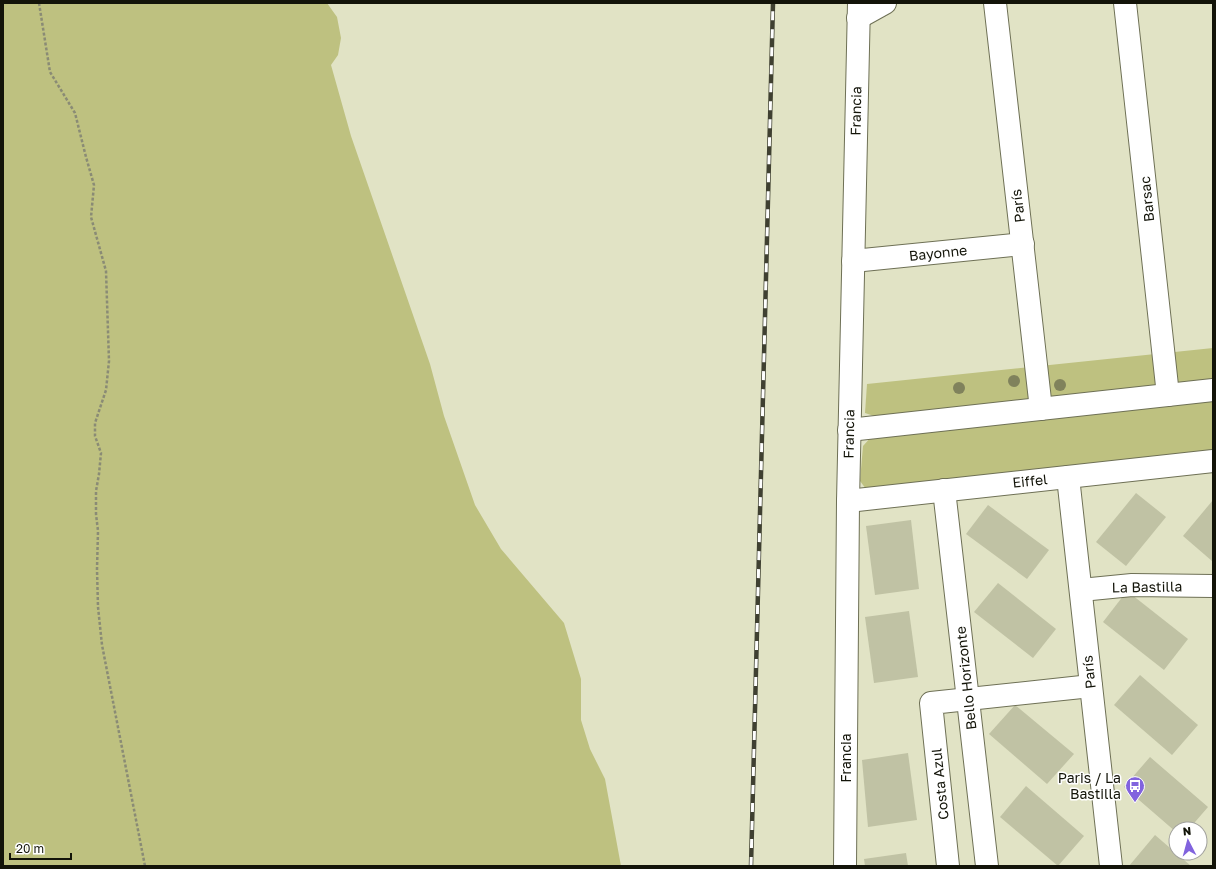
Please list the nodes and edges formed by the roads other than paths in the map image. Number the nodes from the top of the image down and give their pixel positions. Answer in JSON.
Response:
{"nodes":[{"id":1,"x":884,"y":3,"type":"edge"},
{"id":2,"x":995,"y":3,"type":"edge"},
{"id":3,"x":1125,"y":3,"type":"edge"},
{"id":4,"x":858,"y":10,"type":"edge"},
{"id":5,"x":1023,"y":244,"type":"junction"},
{"id":6,"x":853,"y":261,"type":"junction"},
{"id":7,"x":1213,"y":390,"type":"edge"},
{"id":8,"x":1168,"y":395,"type":"junction"},
{"id":9,"x":1041,"y":409,"type":"junction"},
{"id":10,"x":849,"y":430,"type":"junction"},
{"id":11,"x":1213,"y":461,"type":"edge"},
{"id":12,"x":1068,"y":477,"type":"junction"},
{"id":13,"x":944,"y":490,"type":"junction"},
{"id":14,"x":848,"y":501,"type":"junction"},
{"id":15,"x":1213,"y":586,"type":"edge"},
{"id":16,"x":1080,"y":590,"type":"junction"},
{"id":17,"x":1091,"y":686,"type":"junction"},
{"id":18,"x":968,"y":699,"type":"junction"},
{"id":19,"x":845,"y":866,"type":"edge"},
{"id":20,"x":948,"y":866,"type":"edge"},
{"id":21,"x":987,"y":866,"type":"edge"},
{"id":22,"x":1111,"y":866,"type":"edge"}],
"edges":[{"from":1,"to":4,"type":"street"},
{"from":2,"to":5,"type":"street","name":"París"},
{"from":3,"to":8,"type":"street","name":"Barsac"},
{"from":4,"to":6,"type":"street","name":"Francia"},
{"from":5,"to":6,"type":"street","name":"Bayonne"},
{"from":5,"to":9,"type":"street","name":"París"},
{"from":6,"to":10,"type":"street","name":"Francia"},
{"from":7,"to":8,"type":"street"},
{"from":8,"to":9,"type":"street"},
{"from":9,"to":10,"type":"street"},
{"from":10,"to":14,"type":"street","name":"Francia"},
{"from":11,"to":12,"type":"street","name":"Eiffel"},
{"from":12,"to":13,"type":"street","name":"Eiffel"},
{"from":12,"to":16,"type":"street","name":"París"},
{"from":13,"to":14,"type":"street","name":"Eiffel"},
{"from":13,"to":18,"type":"street","name":"Bello Horizonte"},
{"from":14,"to":19,"type":"street","name":"Francia"},
{"from":15,"to":16,"type":"street","name":"La Bastilla"},
{"from":16,"to":17,"type":"street","name":"París"},
{"from":17,"to":18,"type":"street"},
{"from":17,"to":22,"type":"street","name":"París"},
{"from":18,"to":20,"type":"street","name":"Costa Azul"},
{"from":18,"to":21,"type":"street","name":"Bello Horizonte"}]}
